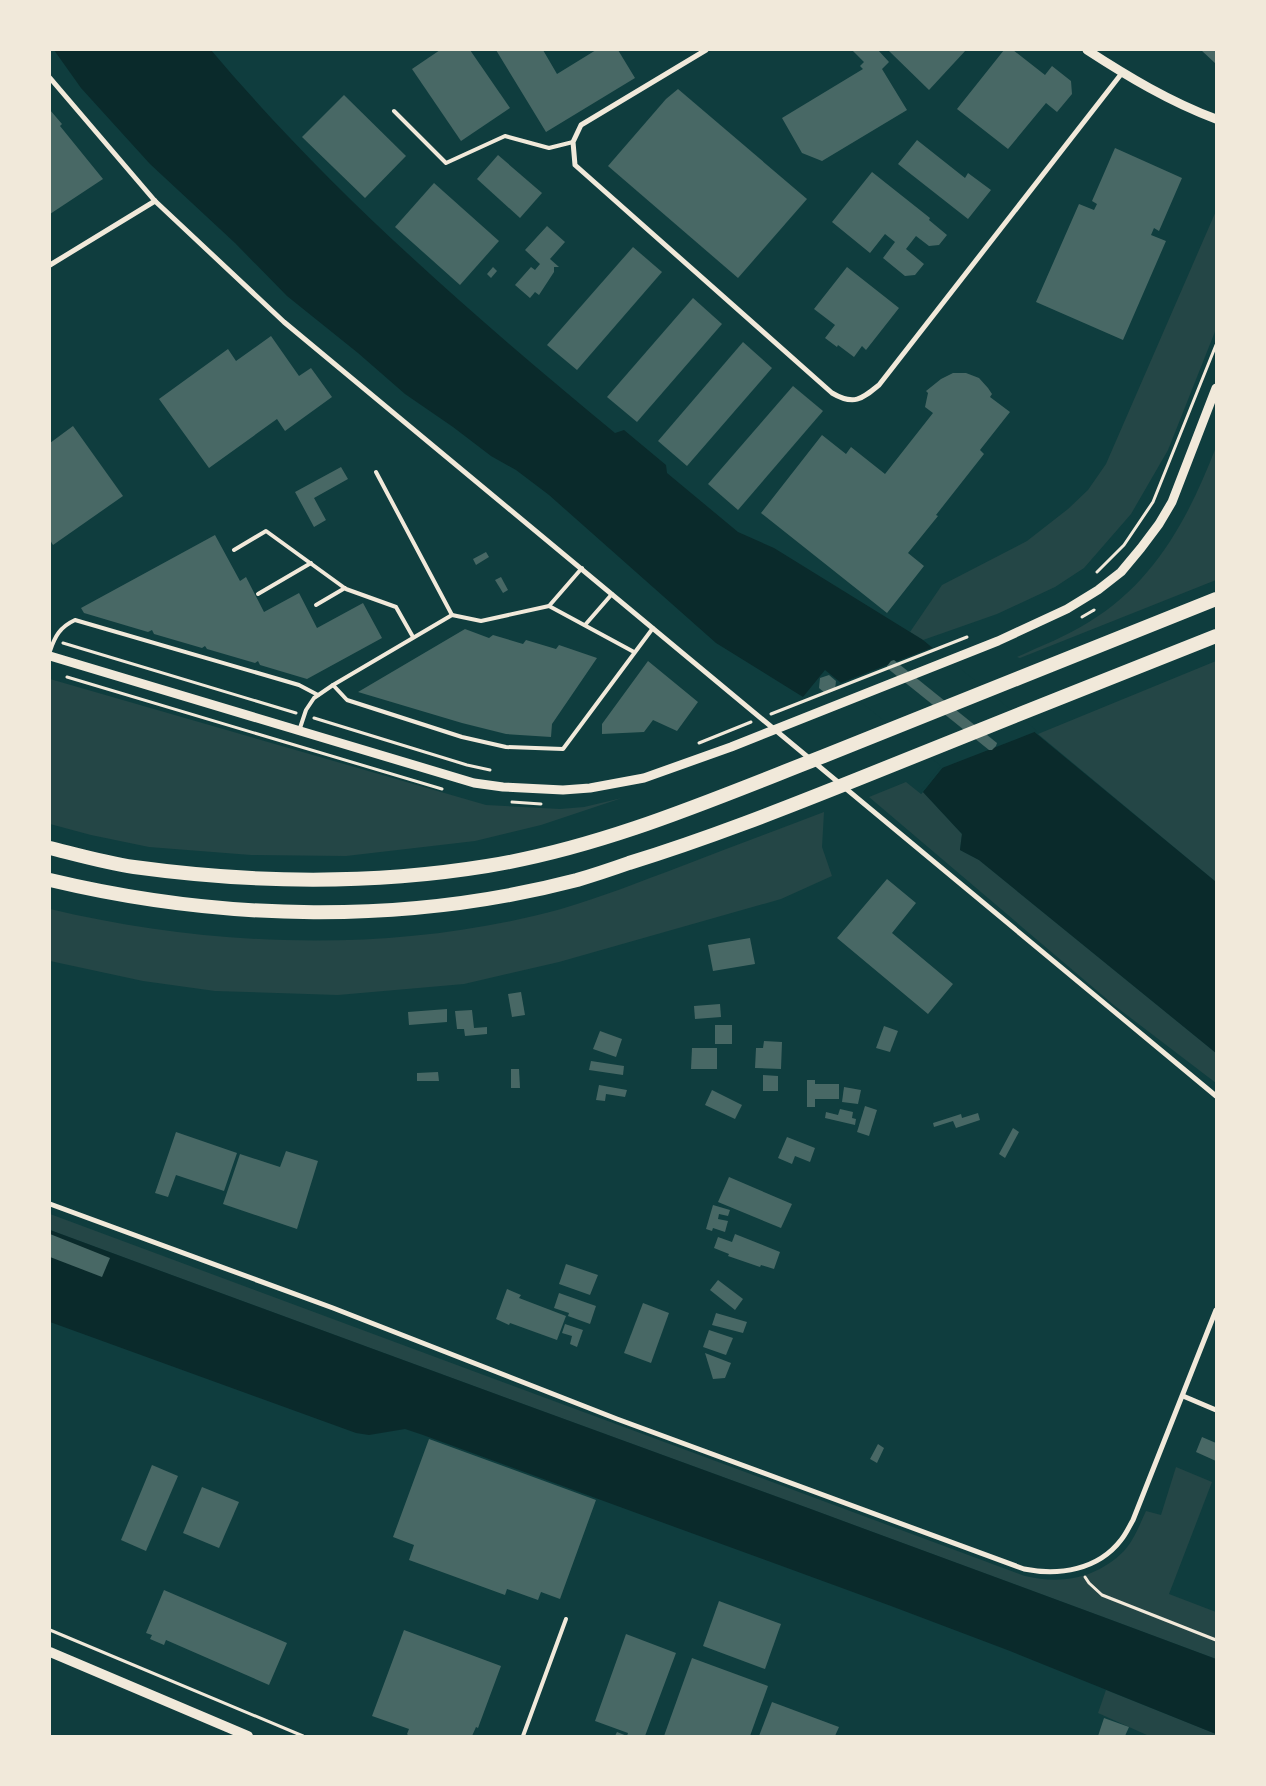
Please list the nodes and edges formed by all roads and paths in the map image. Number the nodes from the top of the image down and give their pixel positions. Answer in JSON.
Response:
{"nodes":[{"id":1,"x":706,"y":50,"type":"edge"},
{"id":2,"x":1087,"y":50,"type":"edge"},
{"id":3,"x":1122,"y":73,"type":"junction"},
{"id":4,"x":50,"y":78,"type":"edge"},
{"id":5,"x":394,"y":112,"type":"dead end"},
{"id":6,"x":1216,"y":119,"type":"edge"},
{"id":7,"x":573,"y":142,"type":"junction"},
{"id":8,"x":155,"y":202,"type":"junction"},
{"id":9,"x":50,"y":265,"type":"edge"},
{"id":10,"x":1216,"y":345,"type":"edge"},
{"id":11,"x":1216,"y":388,"type":"edge"},
{"id":12,"x":376,"y":472,"type":"dead end"},
{"id":13,"x":234,"y":550,"type":"dead end"},
{"id":14,"x":311,"y":564,"type":"junction"},
{"id":15,"x":582,"y":568,"type":"junction"},
{"id":16,"x":1093,"y":576,"type":"dead end"},
{"id":17,"x":345,"y":588,"type":"junction"},
{"id":18,"x":258,"y":594,"type":"dead end"},
{"id":19,"x":612,"y":594,"type":"junction"},
{"id":20,"x":1216,"y":599,"type":"edge"},
{"id":21,"x":316,"y":605,"type":"dead end"},
{"id":22,"x":550,"y":606,"type":"junction"},
{"id":23,"x":452,"y":615,"type":"junction"},
{"id":24,"x":586,"y":625,"type":"junction"},
{"id":25,"x":653,"y":628,"type":"junction"},
{"id":26,"x":976,"y":634,"type":"dead end"},
{"id":27,"x":1216,"y":636,"type":"edge"},
{"id":28,"x":413,"y":637,"type":"junction"},
{"id":29,"x":54,"y":640,"type":"junction"},
{"id":30,"x":50,"y":651,"type":"edge"},
{"id":31,"x":634,"y":652,"type":"junction"},
{"id":32,"x":50,"y":656,"type":"edge"},
{"id":33,"x":333,"y":685,"type":"junction"},
{"id":34,"x":318,"y":695,"type":"junction"},
{"id":35,"x":304,"y":715,"type":"junction"},
{"id":36,"x":764,"y":717,"type":"dead end"},
{"id":37,"x":754,"y":721,"type":"dead end"},
{"id":38,"x":299,"y":731,"type":"junction"},
{"id":39,"x":693,"y":745,"type":"dead end"},
{"id":40,"x":492,"y":771,"type":"dead end"},
{"id":41,"x":50,"y":848,"type":"edge"},
{"id":42,"x":50,"y":880,"type":"edge"},
{"id":43,"x":1216,"y":1096,"type":"edge"},
{"id":44,"x":50,"y":1204,"type":"edge"},
{"id":45,"x":1216,"y":1310,"type":"edge"},
{"id":46,"x":1183,"y":1396,"type":"junction"},
{"id":47,"x":1216,"y":1410,"type":"edge"},
{"id":48,"x":1082,"y":1567,"type":"junction"},
{"id":49,"x":566,"y":1619,"type":"dead end"},
{"id":50,"x":50,"y":1630,"type":"edge"},
{"id":51,"x":1216,"y":1640,"type":"edge"},
{"id":52,"x":50,"y":1652,"type":"edge"},
{"id":53,"x":248,"y":1736,"type":"edge"},
{"id":54,"x":303,"y":1736,"type":"edge"},
{"id":55,"x":523,"y":1736,"type":"edge"}],
"edges":[{"from":1,"to":7,"type":"street"},
{"from":2,"to":3,"type":"street"},
{"from":3,"to":6,"type":"street"},
{"from":3,"to":7,"type":"street"},
{"from":4,"to":8,"type":"street"},
{"from":5,"to":7,"type":"lane"},
{"from":8,"to":9,"type":"street"},
{"from":8,"to":15,"type":"street"},
{"from":10,"to":16,"type":"path"},
{"from":11,"to":38,"type":"street"},
{"from":12,"to":23,"type":"lane"},
{"from":13,"to":14,"type":"lane"},
{"from":14,"to":17,"type":"lane"},
{"from":14,"to":18,"type":"lane"},
{"from":15,"to":19,"type":"street"},
{"from":15,"to":22,"type":"lane"},
{"from":17,"to":21,"type":"lane"},
{"from":17,"to":28,"type":"lane"},
{"from":19,"to":24,"type":"lane"},
{"from":19,"to":25,"type":"street"},
{"from":20,"to":41,"type":"highway"},
{"from":22,"to":23,"type":"lane"},
{"from":22,"to":24,"type":"lane"},
{"from":23,"to":28,"type":"lane"},
{"from":24,"to":31,"type":"lane"},
{"from":25,"to":31,"type":"lane"},
{"from":25,"to":43,"type":"street"},
{"from":26,"to":36,"type":"path"},
{"from":27,"to":42,"type":"highway"},
{"from":28,"to":33,"type":"lane"},
{"from":29,"to":30,"type":"lane"},
{"from":29,"to":34,"type":"lane"},
{"from":29,"to":35,"type":"path"},
{"from":31,"to":33,"type":"lane"},
{"from":32,"to":38,"type":"street"},
{"from":33,"to":34,"type":"lane"},
{"from":34,"to":35,"type":"lane"},
{"from":35,"to":38,"type":"lane"},
{"from":35,"to":40,"type":"path"},
{"from":37,"to":39,"type":"path"},
{"from":44,"to":48,"type":"street"},
{"from":45,"to":46,"type":"street"},
{"from":46,"to":47,"type":"street"},
{"from":46,"to":48,"type":"street"},
{"from":48,"to":51,"type":"path"},
{"from":49,"to":55,"type":"lane"},
{"from":50,"to":54,"type":"path"},
{"from":52,"to":53,"type":"main road"}]}
